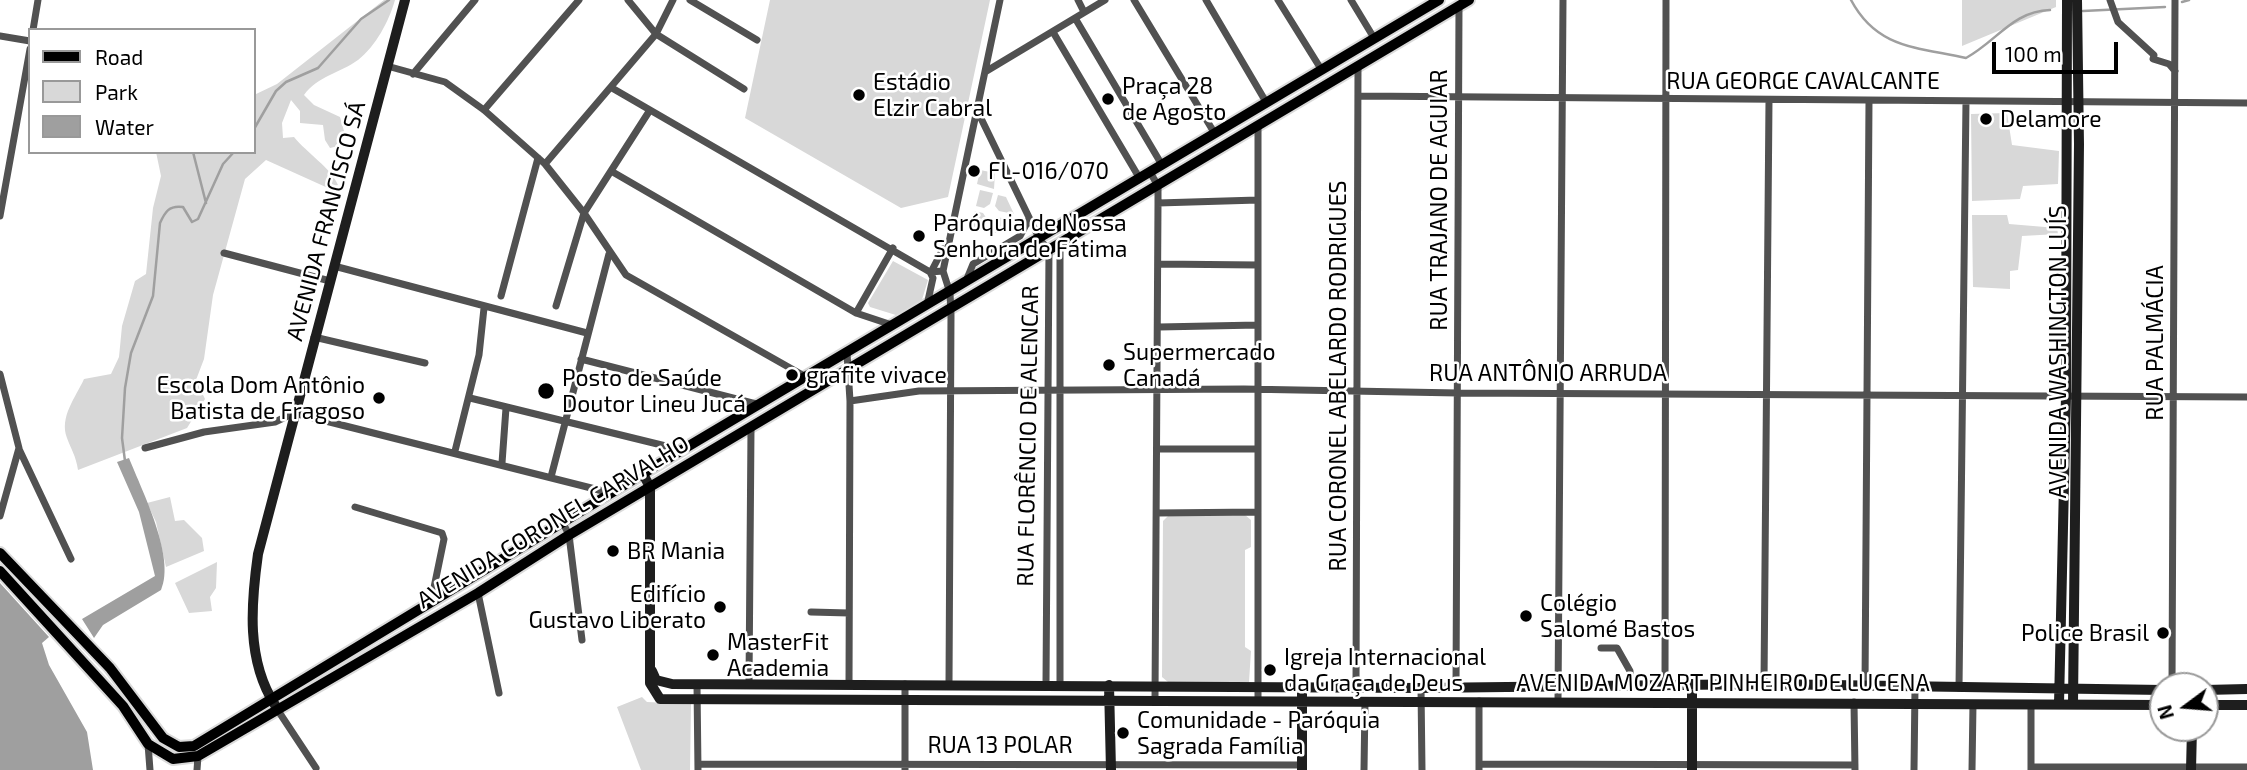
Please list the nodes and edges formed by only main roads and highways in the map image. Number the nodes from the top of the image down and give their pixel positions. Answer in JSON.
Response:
{"nodes":[{"id":1,"x":405,"y":0,"type":"edge"},
{"id":2,"x":1439,"y":0,"type":"edge"},
{"id":3,"x":2067,"y":0,"type":"edge"},
{"id":4,"x":2077,"y":0,"type":"edge"},
{"id":5,"x":1464,"y":3,"type":"edge"},
{"id":6,"x":2073,"y":14,"type":"junction"},
{"id":7,"x":2073,"y":102,"type":"junction"},
{"id":8,"x":2067,"y":248,"type":"junction"},
{"id":9,"x":2078,"y":248,"type":"junction"},
{"id":10,"x":2072,"y":288,"type":"junction"},
{"id":11,"x":2071,"y":396,"type":"junction"},
{"id":12,"x":643,"y":474,"type":"junction"},
{"id":13,"x":650,"y":487,"type":"junction"},
{"id":14,"x":2063,"y":519,"type":"junction"},
{"id":15,"x":2076,"y":519,"type":"junction"},
{"id":16,"x":0,"y":553,"type":"edge"},
{"id":17,"x":0,"y":571,"type":"edge"},
{"id":18,"x":650,"y":665,"type":"junction"},
{"id":19,"x":1692,"y":684,"type":"junction"},
{"id":20,"x":1109,"y":685,"type":"junction"},
{"id":21,"x":1302,"y":686,"type":"junction"},
{"id":22,"x":2060,"y":688,"type":"junction"},
{"id":23,"x":2073,"y":688,"type":"junction"},
{"id":24,"x":2247,"y":689,"type":"edge"},
{"id":25,"x":2149,"y":690,"type":"edge"},
{"id":26,"x":2219,"y":690,"type":"edge"},
{"id":27,"x":271,"y":698,"type":"junction"},
{"id":28,"x":1302,"y":701,"type":"junction"},
{"id":29,"x":1109,"y":702,"type":"junction"},
{"id":30,"x":1691,"y":702,"type":"junction"},
{"id":31,"x":2059,"y":704,"type":"junction"},
{"id":32,"x":2073,"y":704,"type":"junction"},
{"id":33,"x":2149,"y":705,"type":"edge"},
{"id":34,"x":2219,"y":705,"type":"edge"},
{"id":35,"x":2247,"y":705,"type":"edge"},
{"id":36,"x":277,"y":709,"type":"junction"},
{"id":37,"x":2192,"y":742,"type":"edge"},
{"id":38,"x":196,"y":751,"type":"junction"},
{"id":39,"x":1111,"y":768,"type":"edge"},
{"id":40,"x":1302,"y":768,"type":"edge"},
{"id":41,"x":1692,"y":768,"type":"edge"},
{"id":42,"x":2191,"y":769,"type":"edge"}],
"edges":[{"from":1,"to":27,"type":"main road","name":"AVENIDA FRANCISCO SÁ"},
{"from":2,"to":12,"type":"main road","name":"AVENIDA CORONEL CARVALHO"},
{"from":3,"to":6,"type":"main road","name":"AVENIDA WASHINGTON LUÍS"},
{"from":4,"to":6,"type":"main road","name":"AVENIDA WASHINGTON LUÍS"},
{"from":5,"to":13,"type":"main road","name":"AVENIDA CORONEL CARVALHO"},
{"from":6,"to":7,"type":"main road","name":"AVENIDA WASHINGTON LUÍS"},
{"from":7,"to":8,"type":"main road","name":"AVENIDA WASHINGTON LUÍS"},
{"from":7,"to":9,"type":"main road","name":"AVENIDA WASHINGTON LUÍS"},
{"from":8,"to":9,"type":"main road"},
{"from":8,"to":10,"type":"main road","name":"AVENIDA WASHINGTON LUÍS"},
{"from":9,"to":10,"type":"main road","name":"AVENIDA WASHINGTON LUÍS"},
{"from":10,"to":11,"type":"main road","name":"AVENIDA WASHINGTON LUÍS"},
{"from":11,"to":14,"type":"main road","name":"AVENIDA WASHINGTON LUÍS"},
{"from":11,"to":15,"type":"main road","name":"AVENIDA WASHINGTON LUÍS"},
{"from":12,"to":13,"type":"main road"},
{"from":12,"to":27,"type":"main road","name":"AVENIDA CORONEL CARVALHO"},
{"from":13,"to":18,"type":"main road"},
{"from":13,"to":36,"type":"main road","name":"AVENIDA CORONEL CARVALHO"},
{"from":14,"to":15,"type":"main road"},
{"from":14,"to":22,"type":"main road","name":"AVENIDA WASHINGTON LUÍS"},
{"from":15,"to":23,"type":"main road","name":"AVENIDA WASHINGTON LUÍS"},
{"from":16,"to":38,"type":"main road"},
{"from":17,"to":38,"type":"main road"},
{"from":18,"to":20,"type":"main road","name":"AVENIDA MOZART PINHEIRO DE LUCENA"},
{"from":18,"to":29,"type":"main road","name":"AVENIDA MOZART PINHEIRO DE LUCENA"},
{"from":19,"to":21,"type":"main road","name":"AVENIDA MOZART PINHEIRO DE LUCENA"},
{"from":19,"to":22,"type":"main road","name":"AVENIDA MOZART PINHEIRO DE LUCENA"},
{"from":19,"to":30,"type":"main road"},
{"from":20,"to":21,"type":"main road","name":"AVENIDA MOZART PINHEIRO DE LUCENA"},
{"from":20,"to":29,"type":"main road"},
{"from":21,"to":28,"type":"main road"},
{"from":22,"to":23,"type":"main road","name":"AVENIDA MOZART PINHEIRO DE LUCENA"},
{"from":22,"to":31,"type":"main road","name":"AVENIDA WASHINGTON LUÍS"},
{"from":23,"to":25,"type":"main road","name":"AVENIDA MOZART PINHEIRO DE LUCENA"},
{"from":23,"to":32,"type":"main road","name":"AVENIDA WASHINGTON LUÍS"},
{"from":24,"to":26,"type":"main road"},
{"from":27,"to":36,"type":"main road","name":"AVENIDA FRANCISCO SÁ"},
{"from":27,"to":38,"type":"main road","name":"AVENIDA CORONEL CARVALHO"},
{"from":28,"to":29,"type":"main road","name":"AVENIDA MOZART PINHEIRO DE LUCENA"},
{"from":28,"to":30,"type":"main road","name":"AVENIDA MOZART PINHEIRO DE LUCENA"},
{"from":28,"to":40,"type":"main road"},
{"from":29,"to":39,"type":"main road"},
{"from":30,"to":31,"type":"main road","name":"AVENIDA MOZART PINHEIRO DE LUCENA"},
{"from":30,"to":41,"type":"main road"},
{"from":31,"to":32,"type":"main road","name":"AVENIDA MOZART PINHEIRO DE LUCENA"},
{"from":32,"to":33,"type":"main road","name":"AVENIDA MOZART PINHEIRO DE LUCENA"},
{"from":34,"to":35,"type":"main road"},
{"from":36,"to":38,"type":"main road","name":"AVENIDA CORONEL CARVALHO"},
{"from":37,"to":42,"type":"main road"}]}
